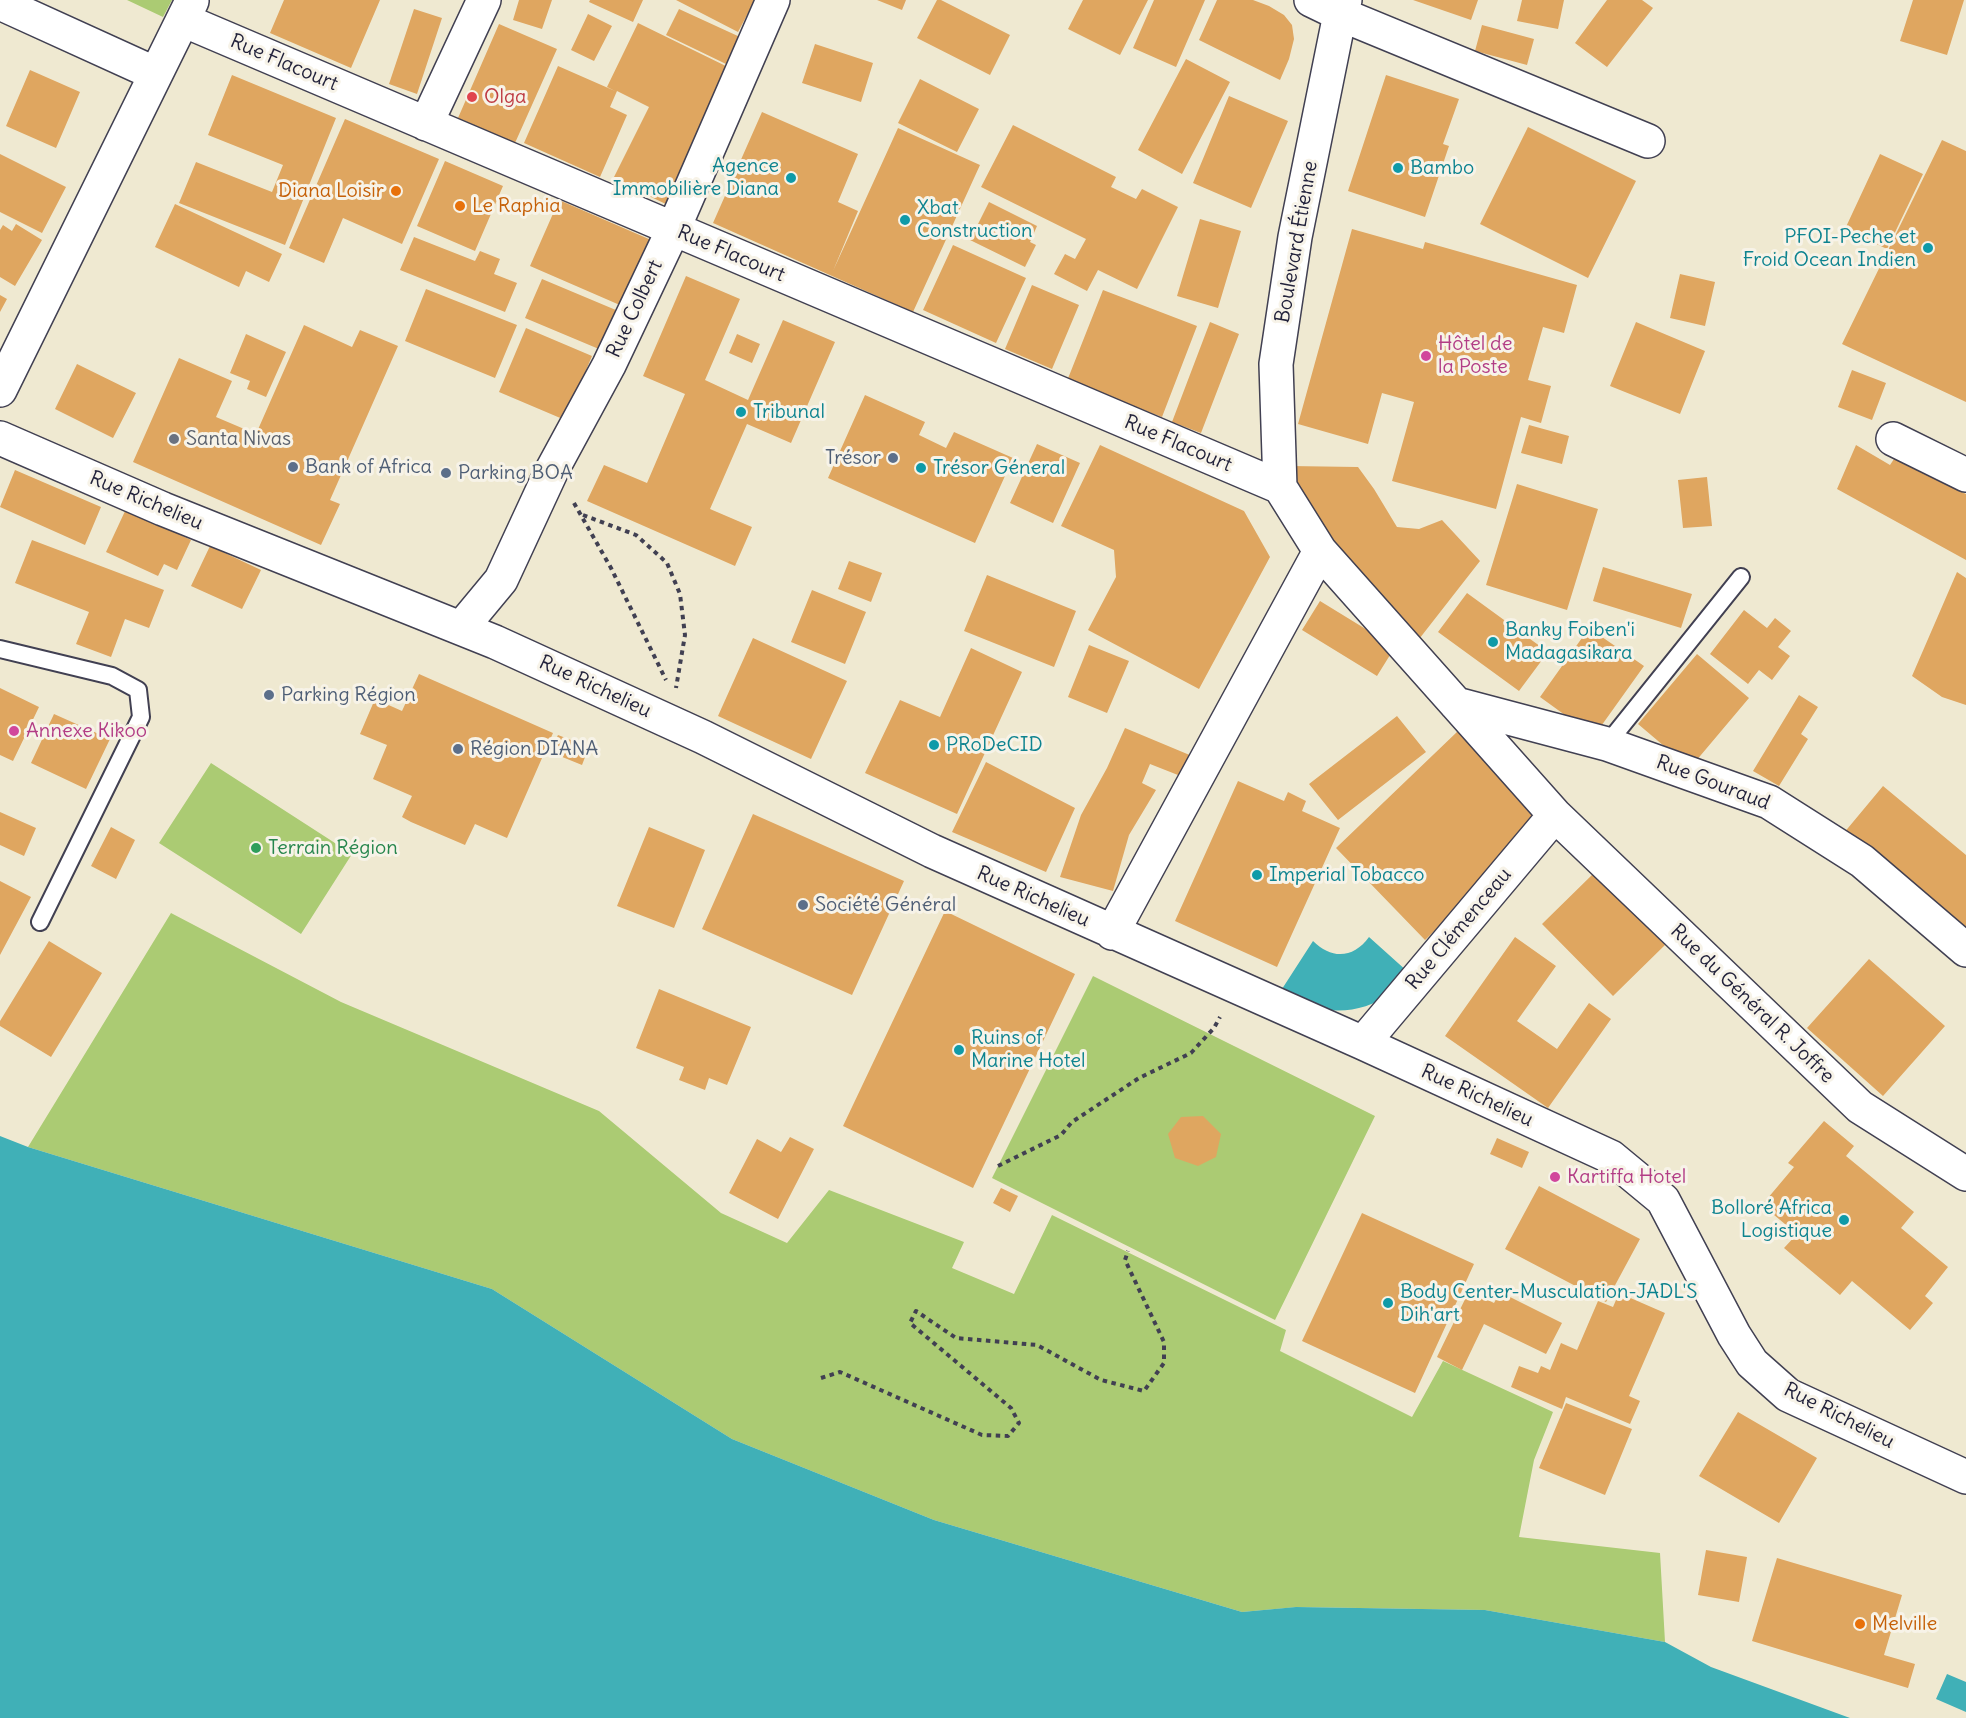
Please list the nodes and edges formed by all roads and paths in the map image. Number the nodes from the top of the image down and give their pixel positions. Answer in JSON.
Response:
{"nodes":[{"id":1,"x":484,"y":0,"type":"edge"},
{"id":2,"x":773,"y":0,"type":"edge"},
{"id":3,"x":1311,"y":0,"type":"edge"},
{"id":4,"x":0,"y":3,"type":"edge"},
{"id":5,"x":1342,"y":7,"type":"edge"},
{"id":6,"x":188,"y":10,"type":"edge"},
{"id":7,"x":156,"y":74,"type":"junction"},
{"id":8,"x":426,"y":124,"type":"junction"},
{"id":9,"x":1648,"y":141,"type":"dead end"},
{"id":10,"x":673,"y":230,"type":"junction"},
{"id":11,"x":0,"y":390,"type":"edge"},
{"id":12,"x":0,"y":438,"type":"edge"},
{"id":13,"x":1893,"y":439,"type":"dead end"},
{"id":14,"x":1966,"y":475,"type":"edge"},
{"id":15,"x":1280,"y":487,"type":"junction"},
{"id":16,"x":582,"y":515,"type":"dead end"},
{"id":17,"x":587,"y":524,"type":"dead end"},
{"id":18,"x":1320,"y":551,"type":"junction"},
{"id":19,"x":1741,"y":577,"type":"dead end"},
{"id":20,"x":501,"y":579,"type":"junction"},
{"id":21,"x":462,"y":627,"type":"junction"},
{"id":22,"x":495,"y":642,"type":"junction"},
{"id":23,"x":0,"y":649,"type":"edge"},
{"id":24,"x":1456,"y":704,"type":"junction"},
{"id":25,"x":1607,"y":744,"type":"junction"},
{"id":26,"x":1555,"y":815,"type":"junction"},
{"id":27,"x":40,"y":922,"type":"dead end"},
{"id":28,"x":1113,"y":933,"type":"junction"},
{"id":29,"x":1966,"y":950,"type":"edge"},
{"id":30,"x":1206,"y":1037,"type":"dead end"},
{"id":31,"x":1363,"y":1043,"type":"junction"},
{"id":32,"x":998,"y":1166,"type":"dead end"},
{"id":33,"x":1966,"y":1174,"type":"edge"},
{"id":34,"x":1128,"y":1251,"type":"dead end"},
{"id":35,"x":821,"y":1378,"type":"dead end"},
{"id":36,"x":1966,"y":1477,"type":"edge"}],
"edges":[{"from":1,"to":8,"type":"street"},
{"from":2,"to":10,"type":"street","name":"Rue Colbert"},
{"from":3,"to":5,"type":"street"},
{"from":4,"to":7,"type":"street"},
{"from":5,"to":9,"type":"street"},
{"from":5,"to":15,"type":"street","name":"Boulevard Étienne"},
{"from":6,"to":7,"type":"street"},
{"from":6,"to":8,"type":"street","name":"Rue Flacourt"},
{"from":7,"to":11,"type":"street"},
{"from":8,"to":10,"type":"street","name":"Rue Flacourt"},
{"from":10,"to":15,"type":"street","name":"Rue Flacourt"},
{"from":10,"to":20,"type":"street","name":"Rue Colbert"},
{"from":12,"to":21,"type":"street","name":"Rue Richelieu"},
{"from":13,"to":14,"type":"street"},
{"from":15,"to":18,"type":"street"},
{"from":16,"to":17,"type":"path"},
{"from":18,"to":24,"type":"street"},
{"from":18,"to":28,"type":"street"},
{"from":19,"to":25,"type":"lane"},
{"from":20,"to":21,"type":"street","name":"Rue Colbert"},
{"from":20,"to":22,"type":"street","name":"Rue Colbert"},
{"from":21,"to":22,"type":"street","name":"Rue Richelieu"},
{"from":22,"to":28,"type":"street","name":"Rue Richelieu"},
{"from":23,"to":27,"type":"lane"},
{"from":24,"to":25,"type":"street","name":"Rue Gouraud"},
{"from":24,"to":26,"type":"street"},
{"from":25,"to":29,"type":"street","name":"Rue Gouraud"},
{"from":26,"to":31,"type":"street","name":"Rue Clémenceau"},
{"from":26,"to":33,"type":"street","name":"Rue du Général R. Joffre"},
{"from":28,"to":31,"type":"street","name":"Rue Richelieu"},
{"from":30,"to":32,"type":"path"},
{"from":31,"to":36,"type":"street","name":"Rue Richelieu"},
{"from":34,"to":35,"type":"path"}]}
